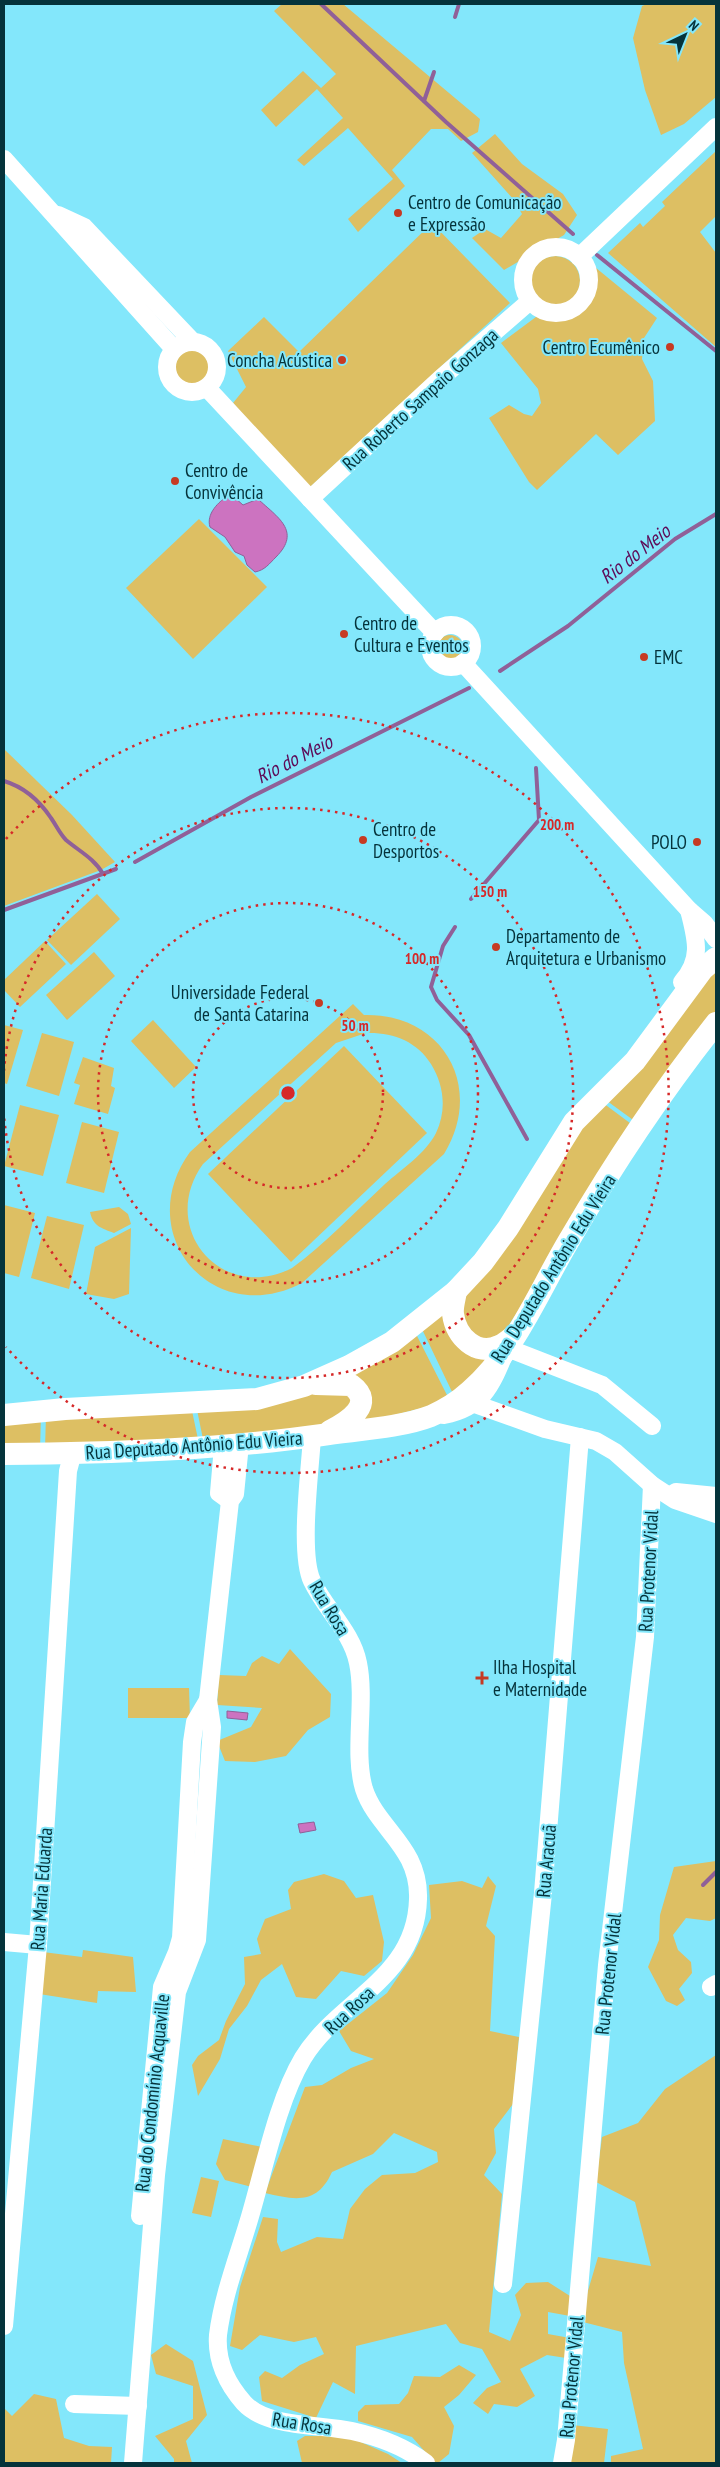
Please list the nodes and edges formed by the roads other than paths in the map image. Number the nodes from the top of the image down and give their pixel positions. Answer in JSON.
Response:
{"nodes":[{"id":1,"x":716,"y":128,"type":"edge"},
{"id":2,"x":4,"y":159,"type":"edge"},
{"id":3,"x":52,"y":212,"type":"junction"},
{"id":4,"x":579,"y":257,"type":"junction"},
{"id":5,"x":530,"y":302,"type":"junction"},
{"id":6,"x":193,"y":342,"type":"junction"},
{"id":7,"x":174,"y":349,"type":"junction"},
{"id":8,"x":207,"y":388,"type":"junction"},
{"id":9,"x":310,"y":499,"type":"junction"},
{"id":10,"x":434,"y":632,"type":"junction"},
{"id":11,"x":463,"y":663,"type":"junction"},
{"id":12,"x":689,"y":910,"type":"junction"},
{"id":13,"x":714,"y":949,"type":"edge"},
{"id":14,"x":716,"y":1023,"type":"edge"},
{"id":15,"x":644,"y":1049,"type":"junction"},
{"id":16,"x":456,"y":1291,"type":"junction"},
{"id":17,"x":511,"y":1342,"type":"junction"},
{"id":18,"x":304,"y":1386,"type":"junction"},
{"id":19,"x":474,"y":1404,"type":"junction"},
{"id":20,"x":4,"y":1415,"type":"edge"},
{"id":21,"x":420,"y":1419,"type":"junction"},
{"id":22,"x":652,"y":1426,"type":"dead end"},
{"id":23,"x":316,"y":1436,"type":"junction"},
{"id":24,"x":580,"y":1437,"type":"junction"},
{"id":25,"x":231,"y":1445,"type":"junction"},
{"id":26,"x":73,"y":1452,"type":"junction"},
{"id":27,"x":4,"y":1454,"type":"edge"},
{"id":28,"x":652,"y":1485,"type":"junction"},
{"id":29,"x":677,"y":1490,"type":"junction"},
{"id":30,"x":716,"y":1496,"type":"edge"},
{"id":31,"x":716,"y":1514,"type":"edge"},
{"id":32,"x":4,"y":1942,"type":"edge"},
{"id":33,"x":38,"y":1945,"type":"junction"},
{"id":34,"x":503,"y":2284,"type":"dead end"},
{"id":35,"x":4,"y":2326,"type":"edge"},
{"id":36,"x":74,"y":2404,"type":"dead end"},
{"id":37,"x":133,"y":2406,"type":"junction"},
{"id":38,"x":121,"y":2463,"type":"edge"},
{"id":39,"x":133,"y":2463,"type":"edge"},
{"id":40,"x":426,"y":2463,"type":"edge"},
{"id":41,"x":562,"y":2463,"type":"edge"}],
"edges":[{"from":1,"to":4,"type":"street"},
{"from":2,"to":3,"type":"street"},
{"from":3,"to":6,"type":"street"},
{"from":3,"to":7,"type":"street"},
{"from":4,"to":5,"type":"street"},
{"from":4,"to":5,"type":"street"},
{"from":5,"to":9,"type":"street","name":"Rua Roberto Sampaio Gonzaga"},
{"from":6,"to":7,"type":"street"},
{"from":6,"to":8,"type":"street"},
{"from":7,"to":8,"type":"street"},
{"from":8,"to":9,"type":"street"},
{"from":9,"to":10,"type":"street"},
{"from":10,"to":11,"type":"street"},
{"from":10,"to":11,"type":"street"},
{"from":11,"to":12,"type":"street"},
{"from":12,"to":13,"type":"street"},
{"from":12,"to":13,"type":"street"},
{"from":12,"to":15,"type":"street"},
{"from":13,"to":15,"type":"main road"},
{"from":14,"to":17,"type":"main road","name":"Rua Deputado Antônio Edu Vieira"},
{"from":15,"to":16,"type":"main road"},
{"from":16,"to":17,"type":"main road"},
{"from":16,"to":18,"type":"main road"},
{"from":17,"to":19,"type":"street"},
{"from":17,"to":21,"type":"main road","name":"Rua Deputado Antônio Edu Vieira"},
{"from":17,"to":22,"type":"street"},
{"from":18,"to":20,"type":"main road"},
{"from":18,"to":23,"type":"main road"},
{"from":19,"to":21,"type":"street"},
{"from":19,"to":24,"type":"street"},
{"from":21,"to":23,"type":"main road","name":"Rua Deputado Antônio Edu Vieira"},
{"from":23,"to":25,"type":"main road","name":"Rua Deputado Antônio Edu Vieira"},
{"from":23,"to":40,"type":"street","name":"Rua Rosa"},
{"from":24,"to":28,"type":"street"},
{"from":24,"to":34,"type":"street","name":"Rua Aracuã"},
{"from":25,"to":26,"type":"main road","name":"Rua Deputado Antônio Edu Vieira"},
{"from":25,"to":37,"type":"street","name":"Rua do Condomínio Acquaville"},
{"from":26,"to":27,"type":"main road","name":"Rua Deputado Antônio Edu Vieira"},
{"from":26,"to":33,"type":"street","name":"Rua Maria Eduarda"},
{"from":28,"to":29,"type":"street"},
{"from":28,"to":41,"type":"street","name":"Rua Protenor Vidal"},
{"from":29,"to":30,"type":"street"},
{"from":29,"to":31,"type":"street"},
{"from":32,"to":33,"type":"street"},
{"from":33,"to":35,"type":"street","name":"Rua Maria Eduarda"},
{"from":36,"to":37,"type":"street"},
{"from":37,"to":38,"type":"street","name":"Rua do Condomínio Acquaville"},
{"from":37,"to":39,"type":"street","name":"Rua do Condomínio Acquaville"}]}
